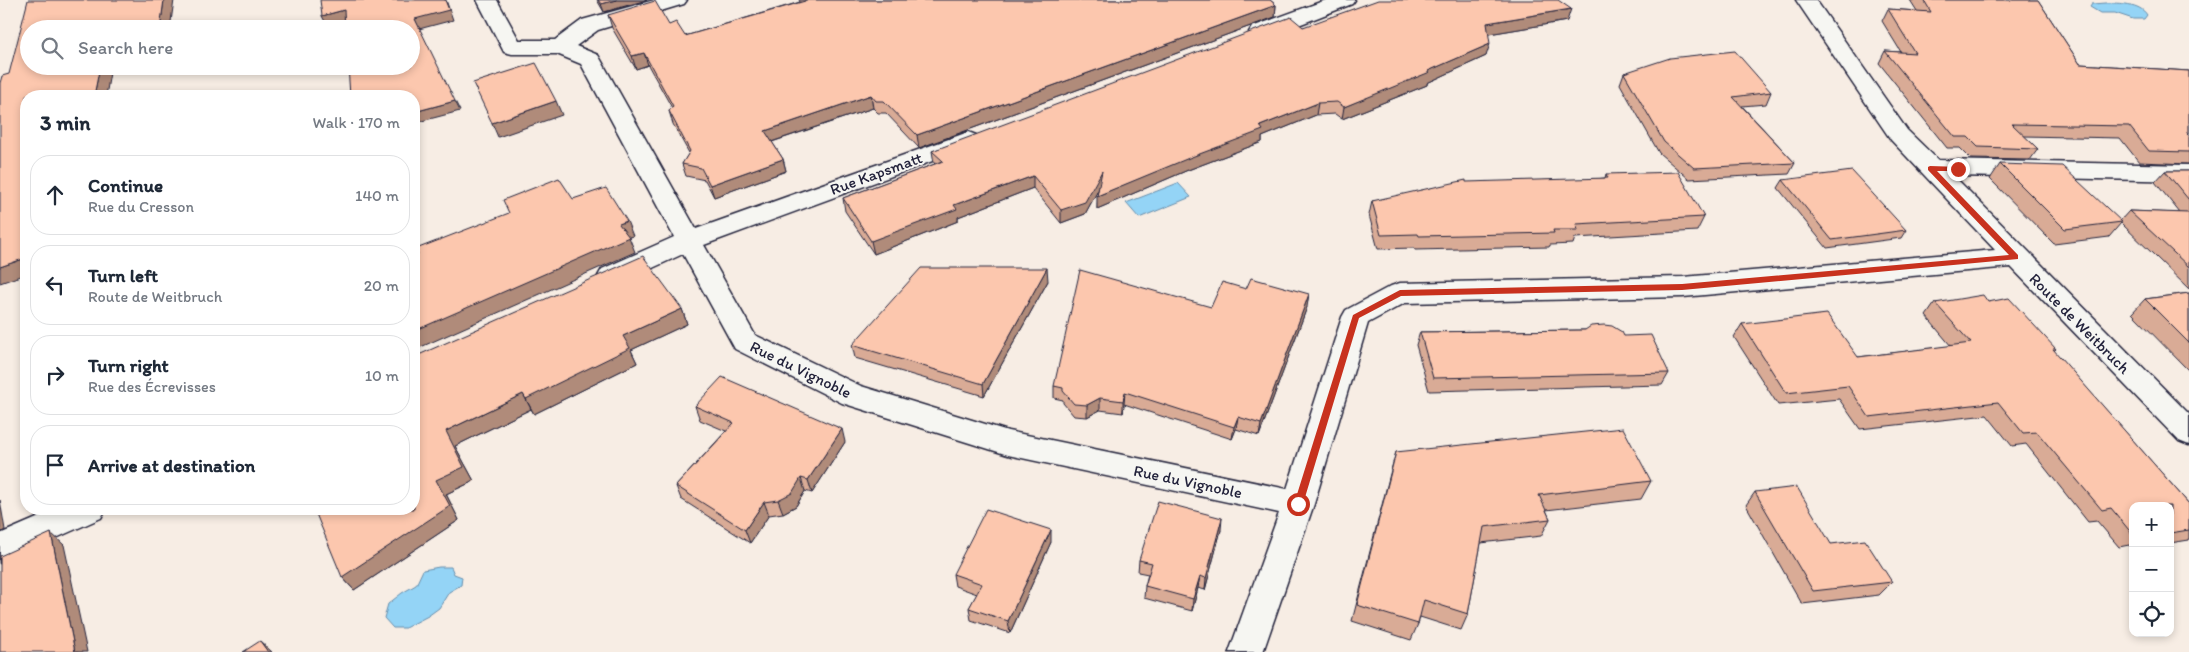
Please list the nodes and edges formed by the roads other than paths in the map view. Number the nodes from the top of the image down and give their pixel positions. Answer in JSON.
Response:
{"nodes":[{"id":1,"x":487,"y":0,"type":"edge"},
{"id":2,"x":677,"y":0,"type":"edge"},
{"id":3,"x":1345,"y":0,"type":"edge"},
{"id":4,"x":1806,"y":0,"type":"edge"},
{"id":5,"x":1236,"y":41,"type":"edge"},
{"id":6,"x":560,"y":47,"type":"junction"},
{"id":7,"x":989,"y":133,"type":"edge"},
{"id":8,"x":1930,"y":168,"type":"junction"},
{"id":9,"x":2189,"y":173,"type":"edge"},
{"id":10,"x":688,"y":241,"type":"junction"},
{"id":11,"x":2016,"y":257,"type":"junction"},
{"id":12,"x":591,"y":285,"type":"edge"},
{"id":13,"x":2189,"y":433,"type":"edge"},
{"id":14,"x":1298,"y":504,"type":"junction"},
{"id":15,"x":76,"y":515,"type":"edge"},
{"id":16,"x":0,"y":549,"type":"edge"},
{"id":17,"x":1246,"y":652,"type":"edge"}],
"edges":[{"from":1,"to":6,"type":"street","name":"Rue du Vignoble"},
{"from":2,"to":6,"type":"street"},
{"from":3,"to":5,"type":"street"},
{"from":4,"to":8,"type":"street","name":"Route de Weitbruch"},
{"from":6,"to":10,"type":"street","name":"Rue du Vignoble"},
{"from":7,"to":10,"type":"street","name":"Rue Kapsmatt"},
{"from":8,"to":9,"type":"street"},
{"from":8,"to":11,"type":"street","name":"Route de Weitbruch"},
{"from":10,"to":12,"type":"street","name":"Rue Kapsmatt"},
{"from":10,"to":14,"type":"street","name":"Rue du Vignoble"},
{"from":11,"to":13,"type":"street","name":"Route de Weitbruch"},
{"from":11,"to":14,"type":"street"},
{"from":14,"to":17,"type":"street"},
{"from":15,"to":16,"type":"street"}]}
